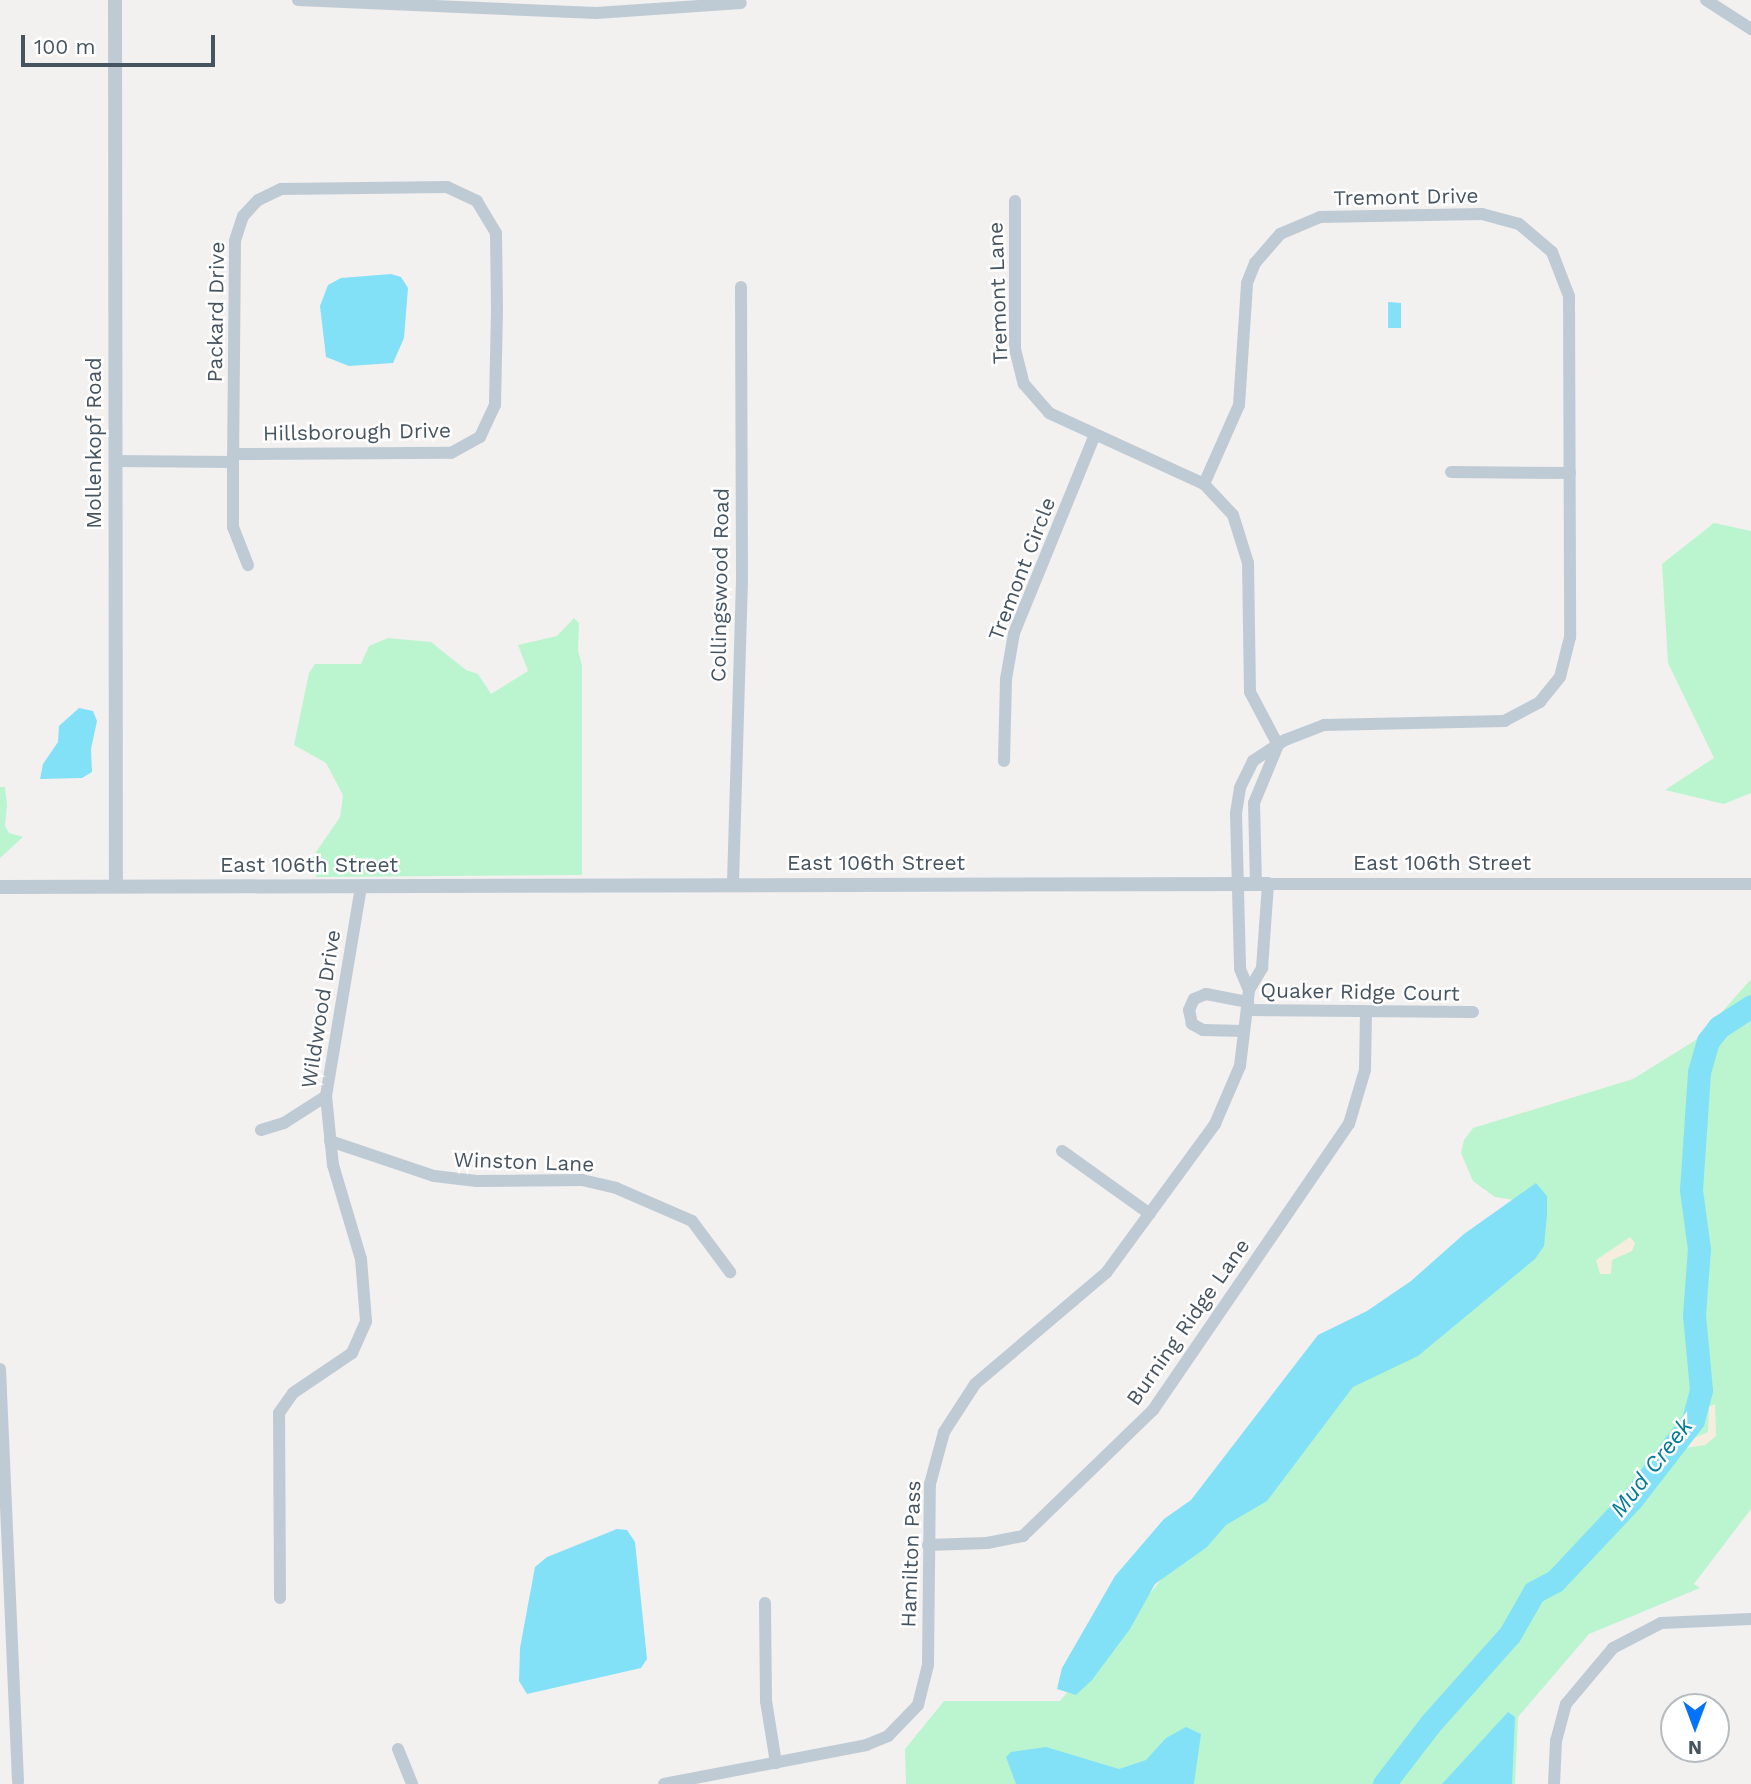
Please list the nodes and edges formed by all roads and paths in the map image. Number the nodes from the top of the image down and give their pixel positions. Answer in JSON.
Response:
{"nodes":[{"id":1,"x":115,"y":0,"type":"edge"},
{"id":2,"x":298,"y":0,"type":"edge"},
{"id":3,"x":1706,"y":0,"type":"edge"},
{"id":4,"x":741,"y":3,"type":"dead end"},
{"id":5,"x":1730,"y":5,"type":"edge"},
{"id":6,"x":597,"y":6,"type":"edge"},
{"id":7,"x":1751,"y":29,"type":"edge"},
{"id":8,"x":392,"y":187,"type":"joint"},
{"id":9,"x":1015,"y":201,"type":"dead end"},
{"id":10,"x":741,"y":287,"type":"dead end"},
{"id":11,"x":1094,"y":437,"type":"junction"},
{"id":12,"x":233,"y":458,"type":"junction"},
{"id":13,"x":115,"y":461,"type":"junction"},
{"id":14,"x":1451,"y":472,"type":"dead end"},
{"id":15,"x":1570,"y":473,"type":"junction"},
{"id":16,"x":1204,"y":484,"type":"junction"},
{"id":17,"x":248,"y":565,"type":"dead end"},
{"id":18,"x":1278,"y":745,"type":"junction"},
{"id":19,"x":1004,"y":761,"type":"dead end"},
{"id":20,"x":733,"y":883,"type":"junction"},
{"id":21,"x":1235,"y":884,"type":"junction"},
{"id":22,"x":1262,"y":884,"type":"junction"},
{"id":23,"x":1751,"y":884,"type":"edge"},
{"id":24,"x":116,"y":886,"type":"junction"},
{"id":25,"x":0,"y":887,"type":"edge"},
{"id":26,"x":361,"y":887,"type":"junction"},
{"id":27,"x":1248,"y":1001,"type":"junction"},
{"id":28,"x":1473,"y":1012,"type":"dead end"},
{"id":29,"x":1366,"y":1013,"type":"junction"},
{"id":30,"x":1244,"y":1031,"type":"junction"},
{"id":31,"x":326,"y":1096,"type":"junction"},
{"id":32,"x":261,"y":1130,"type":"dead end"},
{"id":33,"x":330,"y":1141,"type":"junction"},
{"id":34,"x":1062,"y":1151,"type":"dead end"},
{"id":35,"x":1150,"y":1214,"type":"junction"},
{"id":36,"x":730,"y":1272,"type":"dead end"},
{"id":37,"x":0,"y":1369,"type":"edge"},
{"id":38,"x":928,"y":1545,"type":"junction"},
{"id":39,"x":280,"y":1598,"type":"dead end"},
{"id":40,"x":765,"y":1603,"type":"dead end"},
{"id":41,"x":1751,"y":1619,"type":"edge"},
{"id":42,"x":398,"y":1749,"type":"dead end"},
{"id":43,"x":776,"y":1763,"type":"junction"},
{"id":44,"x":18,"y":1782,"type":"dead end"},
{"id":45,"x":412,"y":1784,"type":"edge"},
{"id":46,"x":664,"y":1784,"type":"edge"},
{"id":47,"x":1554,"y":1784,"type":"edge"}],
"edges":[{"from":1,"to":13,"type":"street","name":"Mollenkopf Road"},
{"from":2,"to":6,"type":"street"},
{"from":3,"to":5,"type":"street"},
{"from":4,"to":6,"type":"street"},
{"from":5,"to":7,"type":"street"},
{"from":8,"to":12,"type":"street","name":"Packard Drive"},
{"from":8,"to":12,"type":"street","name":"Hillsborough Drive"},
{"from":9,"to":11,"type":"street","name":"Tremont Lane"},
{"from":10,"to":20,"type":"street","name":"Collingswood Road"},
{"from":11,"to":16,"type":"street","name":"Tremont Lane"},
{"from":11,"to":19,"type":"street","name":"Tremont Circle"},
{"from":12,"to":13,"type":"street","name":"Hillsborough Drive"},
{"from":12,"to":17,"type":"street","name":"Packard Drive"},
{"from":13,"to":24,"type":"street","name":"Mollenkopf Road"},
{"from":14,"to":15,"type":"street"},
{"from":15,"to":16,"type":"street","name":"Tremont Drive"},
{"from":15,"to":18,"type":"street","name":"Tremont Drive"},
{"from":16,"to":18,"type":"street"},
{"from":18,"to":21,"type":"street","name":"Tremont Drive"},
{"from":18,"to":22,"type":"street"},
{"from":20,"to":21,"type":"street","name":"East 106th Street"},
{"from":20,"to":26,"type":"street","name":"East 106th Street"},
{"from":21,"to":22,"type":"street","name":"East 106th Street"},
{"from":21,"to":27,"type":"street","name":"Hamilton Pass"},
{"from":22,"to":23,"type":"street","name":"East 106th Street"},
{"from":22,"to":27,"type":"street","name":"Hamilton Pass"},
{"from":24,"to":25,"type":"street","name":"East 106th Street"},
{"from":24,"to":26,"type":"street","name":"East 106th Street"},
{"from":26,"to":31,"type":"street","name":"Wildwood Drive"},
{"from":27,"to":29,"type":"street","name":"Quaker Ridge Court"},
{"from":27,"to":30,"type":"street","name":"Hamilton Pass"},
{"from":27,"to":30,"type":"street","name":"Quaker Ridge Court"},
{"from":28,"to":29,"type":"street","name":"Quaker Ridge Court"},
{"from":29,"to":38,"type":"street","name":"Burning Ridge Lane"},
{"from":30,"to":35,"type":"street","name":"Hamilton Pass"},
{"from":31,"to":32,"type":"street"},
{"from":31,"to":33,"type":"street","name":"Wildwood Drive"},
{"from":33,"to":36,"type":"street","name":"Winston Lane"},
{"from":33,"to":39,"type":"street","name":"Wildwood Drive"},
{"from":34,"to":35,"type":"street"},
{"from":35,"to":38,"type":"street","name":"Hamilton Pass"},
{"from":37,"to":44,"type":"street"},
{"from":38,"to":43,"type":"street","name":"Hamilton Pass"},
{"from":40,"to":43,"type":"street"},
{"from":41,"to":47,"type":"street"},
{"from":42,"to":45,"type":"street"},
{"from":43,"to":46,"type":"street","name":"Hamilton Pass"}]}
